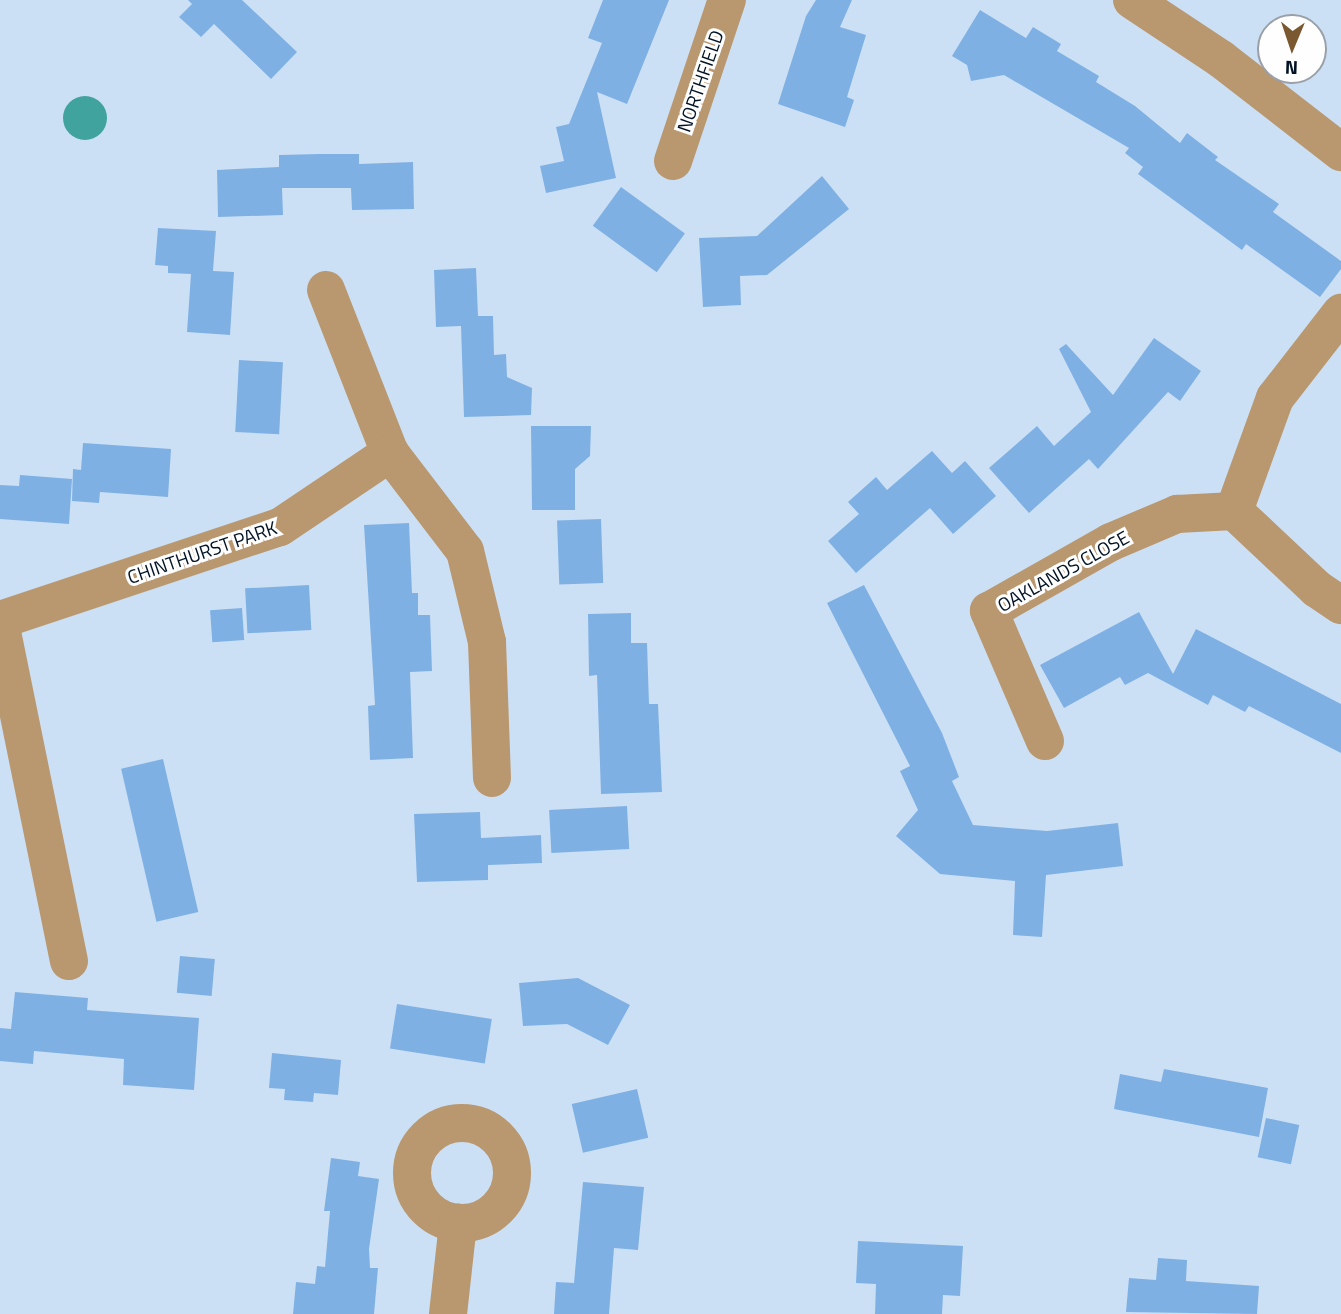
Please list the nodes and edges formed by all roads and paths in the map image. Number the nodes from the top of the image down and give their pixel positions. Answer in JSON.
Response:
{"nodes":[{"id":1,"x":727,"y":0,"type":"edge"},
{"id":2,"x":1132,"y":0,"type":"edge"},
{"id":3,"x":1341,"y":152,"type":"edge"},
{"id":4,"x":673,"y":161,"type":"dead end"},
{"id":5,"x":326,"y":290,"type":"dead end"},
{"id":6,"x":1341,"y":313,"type":"edge"},
{"id":7,"x":390,"y":453,"type":"junction"},
{"id":8,"x":1234,"y":511,"type":"junction"},
{"id":9,"x":1341,"y":605,"type":"edge"},
{"id":10,"x":0,"y":621,"type":"edge"},
{"id":11,"x":1045,"y":741,"type":"dead end"},
{"id":12,"x":492,"y":778,"type":"dead end"},
{"id":13,"x":69,"y":961,"type":"dead end"},
{"id":14,"x":458,"y":1223,"type":"dead end"},
{"id":15,"x":449,"y":1314,"type":"edge"}],
"edges":[{"from":1,"to":4,"type":"street","name":"NORTHFIELD"},
{"from":2,"to":3,"type":"street"},
{"from":5,"to":7,"type":"street"},
{"from":6,"to":8,"type":"street"},
{"from":7,"to":10,"type":"street","name":"CHINTHURST PARK"},
{"from":7,"to":12,"type":"street"},
{"from":8,"to":9,"type":"street"},
{"from":8,"to":11,"type":"street","name":"OAKLANDS CLOSE"},
{"from":10,"to":13,"type":"street","name":"CHINTHURST PARK"},
{"from":14,"to":15,"type":"street"}]}
